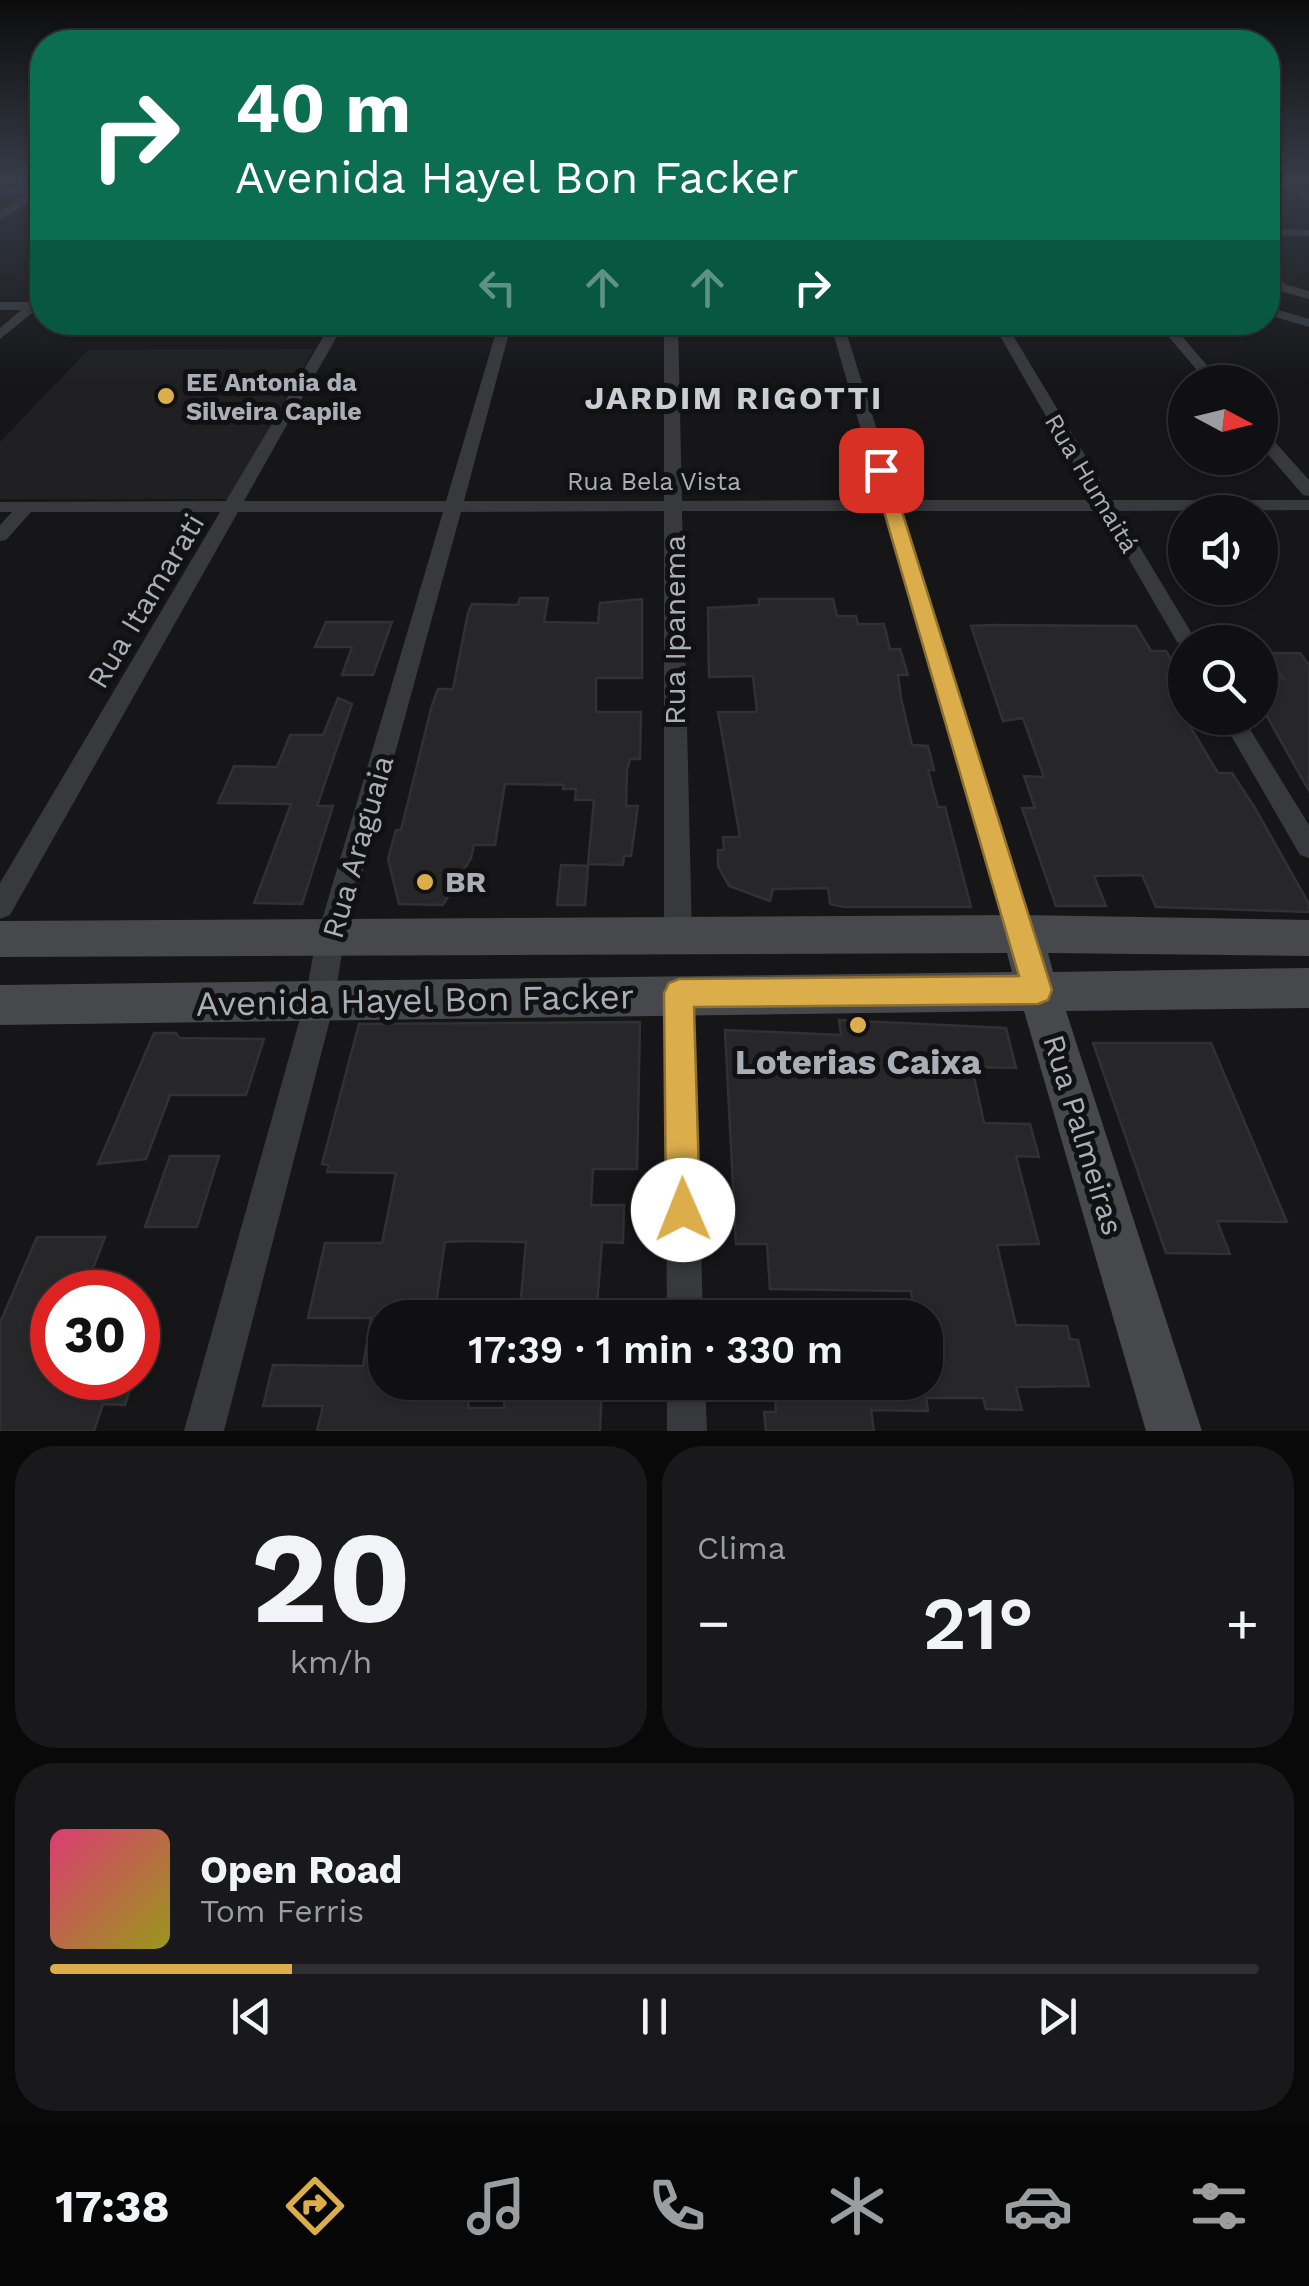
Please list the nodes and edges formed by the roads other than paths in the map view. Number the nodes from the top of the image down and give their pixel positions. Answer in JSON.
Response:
{"nodes":[{"id":1,"x":1280,"y":285,"type":"edge"},
{"id":2,"x":1283,"y":288,"type":"junction"},
{"id":3,"x":1280,"y":290,"type":"edge"},
{"id":4,"x":1309,"y":295,"type":"edge"},
{"id":5,"x":30,"y":304,"type":"edge"},
{"id":6,"x":0,"y":306,"type":"edge"},
{"id":7,"x":30,"y":310,"type":"edge"},
{"id":8,"x":1280,"y":315,"type":"edge"},
{"id":9,"x":1309,"y":323,"type":"edge"},
{"id":10,"x":0,"y":335,"type":"edge"},
{"id":11,"x":332,"y":335,"type":"edge"},
{"id":12,"x":502,"y":335,"type":"edge"},
{"id":13,"x":671,"y":335,"type":"edge"},
{"id":14,"x":840,"y":335,"type":"edge"},
{"id":15,"x":1006,"y":335,"type":"edge"},
{"id":16,"x":1173,"y":335,"type":"edge"},
{"id":17,"x":1199,"y":365,"type":"edge"},
{"id":18,"x":1278,"y":456,"type":"edge"},
{"id":19,"x":1309,"y":491,"type":"edge"},
{"id":20,"x":674,"y":505,"type":"junction"},
{"id":21,"x":1309,"y":505,"type":"edge"},
{"id":22,"x":236,"y":506,"type":"junction"},
{"id":23,"x":0,"y":507,"type":"edge"},
{"id":24,"x":26,"y":507,"type":"junction"},
{"id":25,"x":454,"y":507,"type":"junction"},
{"id":26,"x":892,"y":507,"type":"junction"},
{"id":27,"x":1107,"y":507,"type":"junction"},
{"id":28,"x":0,"y":536,"type":"edge"},
{"id":29,"x":1178,"y":625,"type":"edge"},
{"id":30,"x":1242,"y":735,"type":"edge"},
{"id":31,"x":1309,"y":847,"type":"edge"},
{"id":32,"x":0,"y":907,"type":"edge"},
{"id":33,"x":1021,"y":932,"type":"junction"},
{"id":34,"x":678,"y":937,"type":"junction"},
{"id":35,"x":1309,"y":938,"type":"edge"},
{"id":36,"x":0,"y":939,"type":"edge"},
{"id":37,"x":330,"y":940,"type":"junction"},
{"id":38,"x":1309,"y":988,"type":"edge"},
{"id":39,"x":1038,"y":990,"type":"junction"},
{"id":40,"x":679,"y":993,"type":"junction"},
{"id":41,"x":319,"y":1004,"type":"junction"},
{"id":42,"x":0,"y":1005,"type":"edge"},
{"id":43,"x":685,"y":1300,"type":"edge"},
{"id":44,"x":686,"y":1400,"type":"edge"},
{"id":45,"x":204,"y":1431,"type":"edge"},
{"id":46,"x":687,"y":1431,"type":"edge"},
{"id":47,"x":1174,"y":1431,"type":"edge"}],
"edges":[{"from":1,"to":2,"type":"street"},
{"from":2,"to":3,"type":"street"},
{"from":2,"to":4,"type":"street"},
{"from":5,"to":6,"type":"street"},
{"from":7,"to":10,"type":"street"},
{"from":8,"to":9,"type":"street"},
{"from":11,"to":22,"type":"street","name":"Rua Itamarati"},
{"from":12,"to":25,"type":"street","name":"Rua Araguaia"},
{"from":13,"to":20,"type":"street","name":"Rua Ipanema"},
{"from":14,"to":26,"type":"street","name":"Rua Palmeiras"},
{"from":15,"to":27,"type":"street","name":"Rua Humaitá"},
{"from":16,"to":17,"type":"street"},
{"from":18,"to":19,"type":"street"},
{"from":20,"to":25,"type":"street","name":"Rua Bela Vista"},
{"from":20,"to":26,"type":"street","name":"Rua Bela Vista"},
{"from":20,"to":34,"type":"street","name":"Rua Ipanema"},
{"from":21,"to":27,"type":"street","name":"Rua Bela Vista"},
{"from":22,"to":24,"type":"street","name":"Rua Bela Vista"},
{"from":22,"to":25,"type":"street","name":"Rua Bela Vista"},
{"from":22,"to":32,"type":"street","name":"Rua Itamarati"},
{"from":23,"to":24,"type":"street","name":"Rua Bela Vista"},
{"from":24,"to":28,"type":"street"},
{"from":25,"to":37,"type":"street","name":"Rua Araguaia"},
{"from":26,"to":27,"type":"street","name":"Rua Bela Vista"},
{"from":26,"to":33,"type":"street","name":"Rua Palmeiras"},
{"from":27,"to":29,"type":"street","name":"Rua Humaitá"},
{"from":30,"to":31,"type":"street"},
{"from":33,"to":34,"type":"main road","name":"Avenida Hayel Bon Facker"},
{"from":33,"to":35,"type":"main road","name":"Avenida Hayel Bon Facker"},
{"from":33,"to":39,"type":"main road","name":"Rua Palmeiras"},
{"from":34,"to":37,"type":"main road","name":"Avenida Hayel Bon Facker"},
{"from":36,"to":37,"type":"main road","name":"Avenida Hayel Bon Facker"},
{"from":37,"to":41,"type":"street","name":"Rua Araguaia"},
{"from":38,"to":39,"type":"main road","name":"Avenida Hayel Bon Facker"},
{"from":39,"to":40,"type":"main road","name":"Avenida Hayel Bon Facker"},
{"from":39,"to":47,"type":"main road","name":"Rua Palmeiras"},
{"from":40,"to":41,"type":"main road","name":"Avenida Hayel Bon Facker"},
{"from":40,"to":43,"type":"street"},
{"from":41,"to":42,"type":"main road","name":"Avenida Hayel Bon Facker"},
{"from":41,"to":45,"type":"street","name":"Rua Araguaia"},
{"from":44,"to":46,"type":"street"}]}
